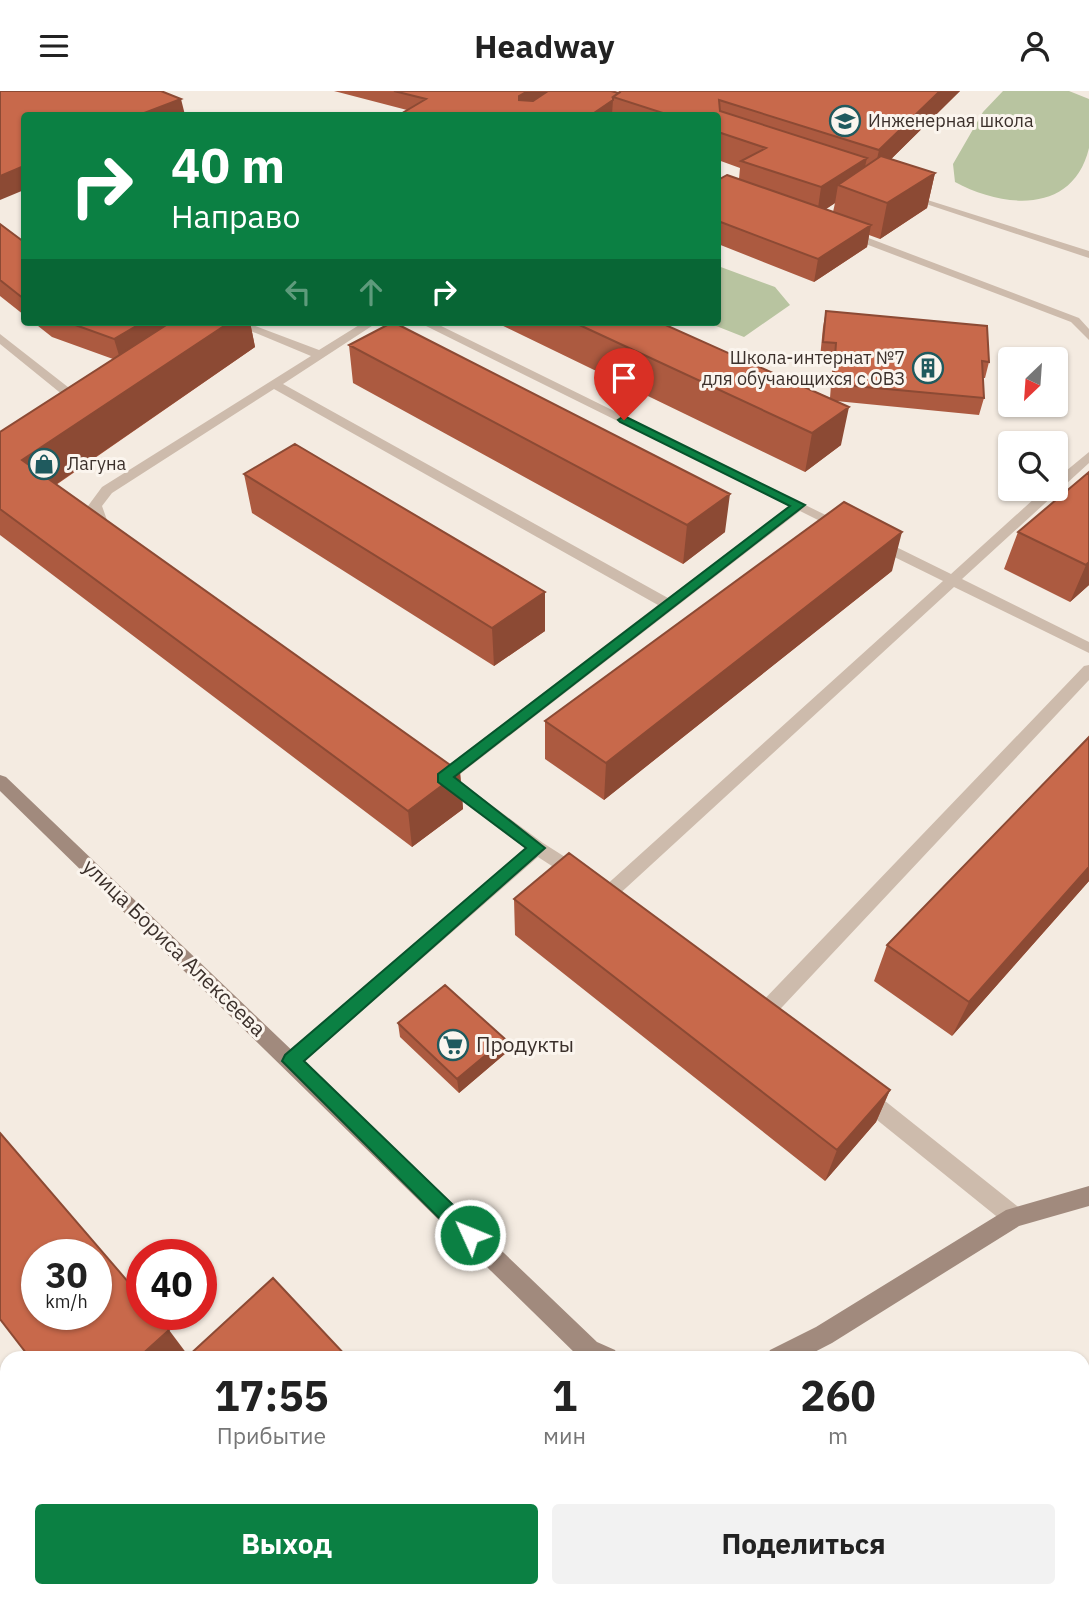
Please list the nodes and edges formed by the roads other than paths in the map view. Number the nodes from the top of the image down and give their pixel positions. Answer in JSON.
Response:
{"nodes":[{"id":1,"x":900,"y":192,"type":"edge"},
{"id":2,"x":831,"y":227,"type":"edge"},
{"id":3,"x":1089,"y":255,"type":"edge"},
{"id":4,"x":245,"y":326,"type":"edge"},
{"id":5,"x":366,"y":326,"type":"edge"},
{"id":6,"x":432,"y":326,"type":"edge"},
{"id":7,"x":1089,"y":336,"type":"edge"},
{"id":8,"x":0,"y":338,"type":"edge"},
{"id":9,"x":320,"y":355,"type":"junction"},
{"id":10,"x":274,"y":384,"type":"junction"},
{"id":11,"x":78,"y":401,"type":"edge"},
{"id":12,"x":1089,"y":456,"type":"edge"},
{"id":13,"x":1068,"y":476,"type":"edge"},
{"id":14,"x":1041,"y":501,"type":"edge"},
{"id":15,"x":799,"y":505,"type":"junction"},
{"id":16,"x":123,"y":538,"type":"edge"},
{"id":17,"x":954,"y":581,"type":"junction"},
{"id":18,"x":669,"y":605,"type":"junction"},
{"id":19,"x":1089,"y":648,"type":"edge"},
{"id":20,"x":1089,"y":670,"type":"edge"},
{"id":21,"x":0,"y":781,"type":"edge"},
{"id":22,"x":537,"y":848,"type":"junction"},
{"id":23,"x":761,"y":1015,"type":"edge"},
{"id":24,"x":291,"y":1061,"type":"junction"},
{"id":25,"x":846,"y":1082,"type":"edge"},
{"id":26,"x":1089,"y":1196,"type":"edge"},
{"id":27,"x":1014,"y":1217,"type":"junction"},
{"id":28,"x":594,"y":1351,"type":"edge"},
{"id":29,"x":792,"y":1351,"type":"edge"}],
"edges":[{"from":1,"to":3,"type":"street"},
{"from":2,"to":7,"type":"street"},
{"from":4,"to":9,"type":"street"},
{"from":5,"to":9,"type":"street"},
{"from":6,"to":15,"type":"street"},
{"from":8,"to":11,"type":"street"},
{"from":9,"to":10,"type":"street"},
{"from":10,"to":16,"type":"street"},
{"from":10,"to":18,"type":"street"},
{"from":12,"to":13,"type":"street"},
{"from":14,"to":17,"type":"street"},
{"from":15,"to":17,"type":"street"},
{"from":15,"to":18,"type":"street"},
{"from":17,"to":19,"type":"street"},
{"from":17,"to":22,"type":"street"},
{"from":18,"to":22,"type":"street"},
{"from":20,"to":23,"type":"street"},
{"from":21,"to":24,"type":"street","name":"улица Бориса Алексеева"},
{"from":22,"to":24,"type":"street"},
{"from":24,"to":28,"type":"street","name":"улица Бориса Алексеева"},
{"from":25,"to":27,"type":"street"},
{"from":26,"to":27,"type":"street"},
{"from":27,"to":29,"type":"street"}]}
